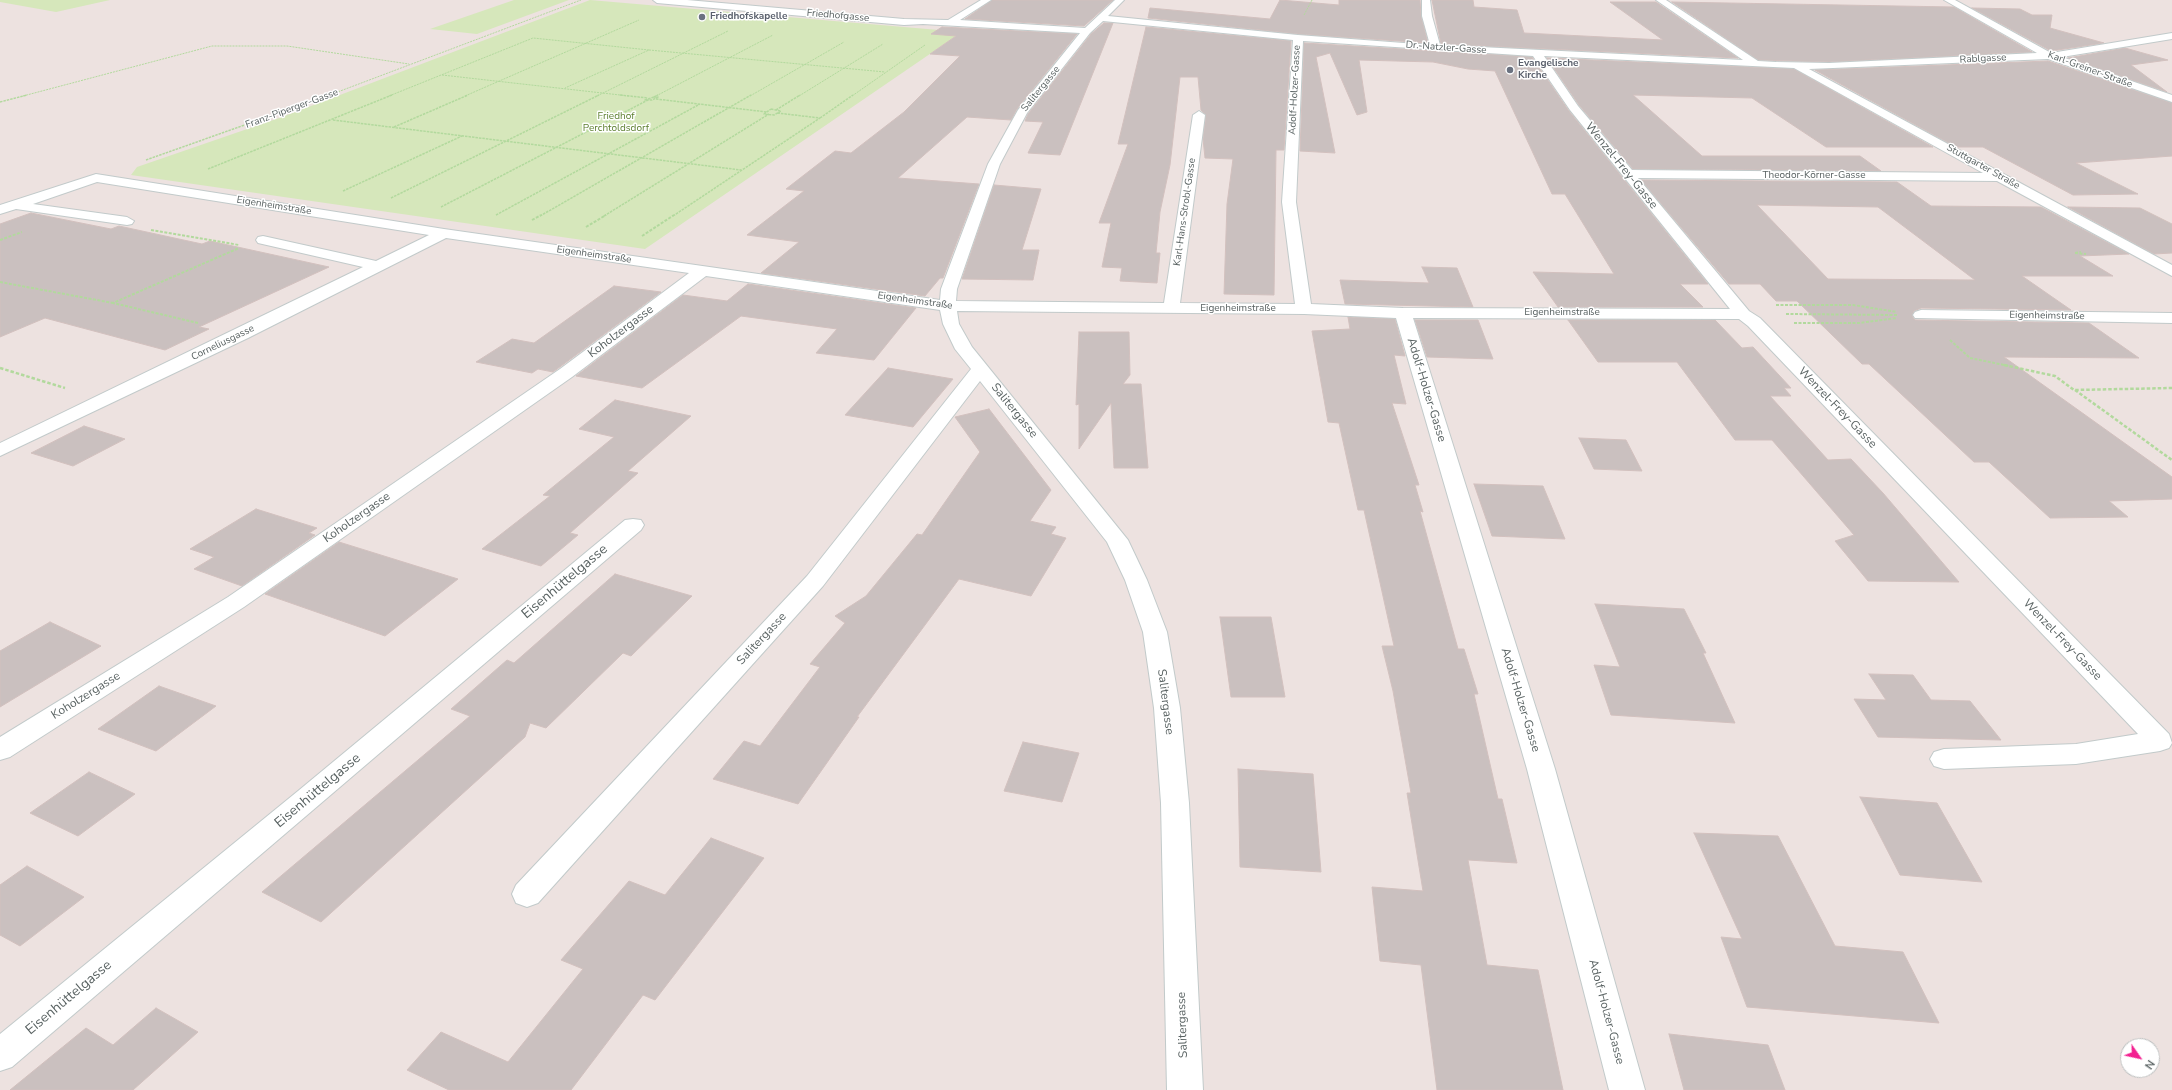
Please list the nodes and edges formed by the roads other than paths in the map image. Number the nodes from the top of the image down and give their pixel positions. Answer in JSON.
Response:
{"nodes":[{"id":1,"x":656,"y":0,"type":"edge"},
{"id":2,"x":707,"y":0,"type":"edge"},
{"id":3,"x":755,"y":0,"type":"edge"},
{"id":4,"x":987,"y":0,"type":"edge"},
{"id":5,"x":1120,"y":0,"type":"edge"},
{"id":6,"x":1426,"y":0,"type":"edge"},
{"id":7,"x":1660,"y":0,"type":"edge"},
{"id":8,"x":1948,"y":0,"type":"edge"},
{"id":9,"x":697,"y":4,"type":"junction"},
{"id":10,"x":923,"y":21,"type":"junction"},
{"id":11,"x":950,"y":23,"type":"junction"},
{"id":12,"x":1093,"y":24,"type":"junction"},
{"id":13,"x":2172,"y":36,"type":"edge"},
{"id":14,"x":1298,"y":38,"type":"junction"},
{"id":15,"x":1436,"y":48,"type":"junction"},
{"id":16,"x":1537,"y":54,"type":"junction"},
{"id":17,"x":2048,"y":56,"type":"junction"},
{"id":18,"x":1756,"y":64,"type":"junction"},
{"id":19,"x":1794,"y":65,"type":"junction"},
{"id":20,"x":2172,"y":99,"type":"edge"},
{"id":21,"x":1199,"y":115,"type":"dead end"},
{"id":22,"x":1628,"y":174,"type":"junction"},
{"id":23,"x":2001,"y":177,"type":"junction"},
{"id":24,"x":14,"y":205,"type":"junction"},
{"id":25,"x":0,"y":210,"type":"edge"},
{"id":26,"x":127,"y":221,"type":"road end"},
{"id":27,"x":444,"y":233,"type":"junction"},
{"id":28,"x":263,"y":240,"type":"dead end"},
{"id":29,"x":377,"y":266,"type":"junction"},
{"id":30,"x":702,"y":271,"type":"junction"},
{"id":31,"x":2172,"y":271,"type":"edge"},
{"id":32,"x":948,"y":306,"type":"junction"},
{"id":33,"x":1171,"y":309,"type":"junction"},
{"id":34,"x":1304,"y":309,"type":"junction"},
{"id":35,"x":1403,"y":313,"type":"junction"},
{"id":36,"x":1744,"y":314,"type":"junction"},
{"id":37,"x":1921,"y":315,"type":"road end"},
{"id":38,"x":2172,"y":318,"type":"edge"},
{"id":39,"x":980,"y":369,"type":"junction"},
{"id":40,"x":0,"y":450,"type":"edge"},
{"id":41,"x":633,"y":525,"type":"dead end"},
{"id":42,"x":0,"y":750,"type":"edge"},
{"id":43,"x":1944,"y":759,"type":"dead end"},
{"id":44,"x":527,"y":894,"type":"dead end"},
{"id":45,"x":0,"y":1055,"type":"edge"},
{"id":46,"x":1185,"y":1090,"type":"edge"},
{"id":47,"x":1626,"y":1090,"type":"edge"}],
"edges":[{"from":1,"to":9,"type":"street","name":"Friedhofgasse"},
{"from":2,"to":9,"type":"street"},
{"from":3,"to":10,"type":"street","name":"Friedhofgasse"},
{"from":4,"to":11,"type":"street"},
{"from":5,"to":12,"type":"street","name":"Salitergasse"},
{"from":6,"to":15,"type":"street"},
{"from":7,"to":18,"type":"street"},
{"from":8,"to":17,"type":"street","name":"Karl-Greiner-Straße"},
{"from":9,"to":10,"type":"street","name":"Friedhofgasse"},
{"from":10,"to":11,"type":"street","name":"Friedhofgasse"},
{"from":11,"to":12,"type":"street","name":"Friedhofgasse"},
{"from":12,"to":14,"type":"street","name":"Dr.-Natzler-Gasse"},
{"from":12,"to":32,"type":"street","name":"Salitergasse"},
{"from":13,"to":17,"type":"street","name":"Rablgasse"},
{"from":14,"to":15,"type":"street","name":"Dr.-Natzler-Gasse"},
{"from":14,"to":34,"type":"street","name":"Adolf-Holzer-Gasse"},
{"from":15,"to":16,"type":"street","name":"Dr.-Natzler-Gasse"},
{"from":16,"to":18,"type":"street","name":"Dr.-Natzler-Gasse"},
{"from":16,"to":22,"type":"street","name":"Wenzel-Frey-Gasse"},
{"from":17,"to":19,"type":"street","name":"Rablgasse"},
{"from":17,"to":20,"type":"street","name":"Karl-Greiner-Straße"},
{"from":18,"to":19,"type":"street","name":"Dr.-Natzler-Gasse"},
{"from":19,"to":23,"type":"street","name":"Stuttgarter Straße"},
{"from":21,"to":33,"type":"street","name":"Karl-Hans-Strobl-Gasse"},
{"from":22,"to":23,"type":"street","name":"Theodor-Körner-Gasse"},
{"from":22,"to":36,"type":"street","name":"Wenzel-Frey-Gasse"},
{"from":23,"to":31,"type":"street","name":"Stuttgarter Straße"},
{"from":24,"to":25,"type":"street"},
{"from":24,"to":26,"type":"street"},
{"from":24,"to":27,"type":"street","name":"Eigenheimstraße"},
{"from":27,"to":29,"type":"street","name":"Corneliusgasse"},
{"from":27,"to":30,"type":"street","name":"Eigenheimstraße"},
{"from":28,"to":29,"type":"street"},
{"from":29,"to":40,"type":"street","name":"Corneliusgasse"},
{"from":30,"to":32,"type":"street","name":"Eigenheimstraße"},
{"from":30,"to":42,"type":"street","name":"Koholzergasse"},
{"from":32,"to":33,"type":"street","name":"Eigenheimstraße"},
{"from":32,"to":39,"type":"street","name":"Salitergasse"},
{"from":33,"to":34,"type":"street","name":"Eigenheimstraße"},
{"from":34,"to":35,"type":"street","name":"Eigenheimstraße"},
{"from":35,"to":36,"type":"street","name":"Eigenheimstraße"},
{"from":35,"to":47,"type":"street","name":"Adolf-Holzer-Gasse"},
{"from":36,"to":43,"type":"street","name":"Wenzel-Frey-Gasse"},
{"from":37,"to":38,"type":"street","name":"Eigenheimstraße"},
{"from":39,"to":44,"type":"street","name":"Salitergasse"},
{"from":39,"to":46,"type":"street","name":"Salitergasse"},
{"from":41,"to":45,"type":"street","name":"Eisenhüttelgasse"}]}
